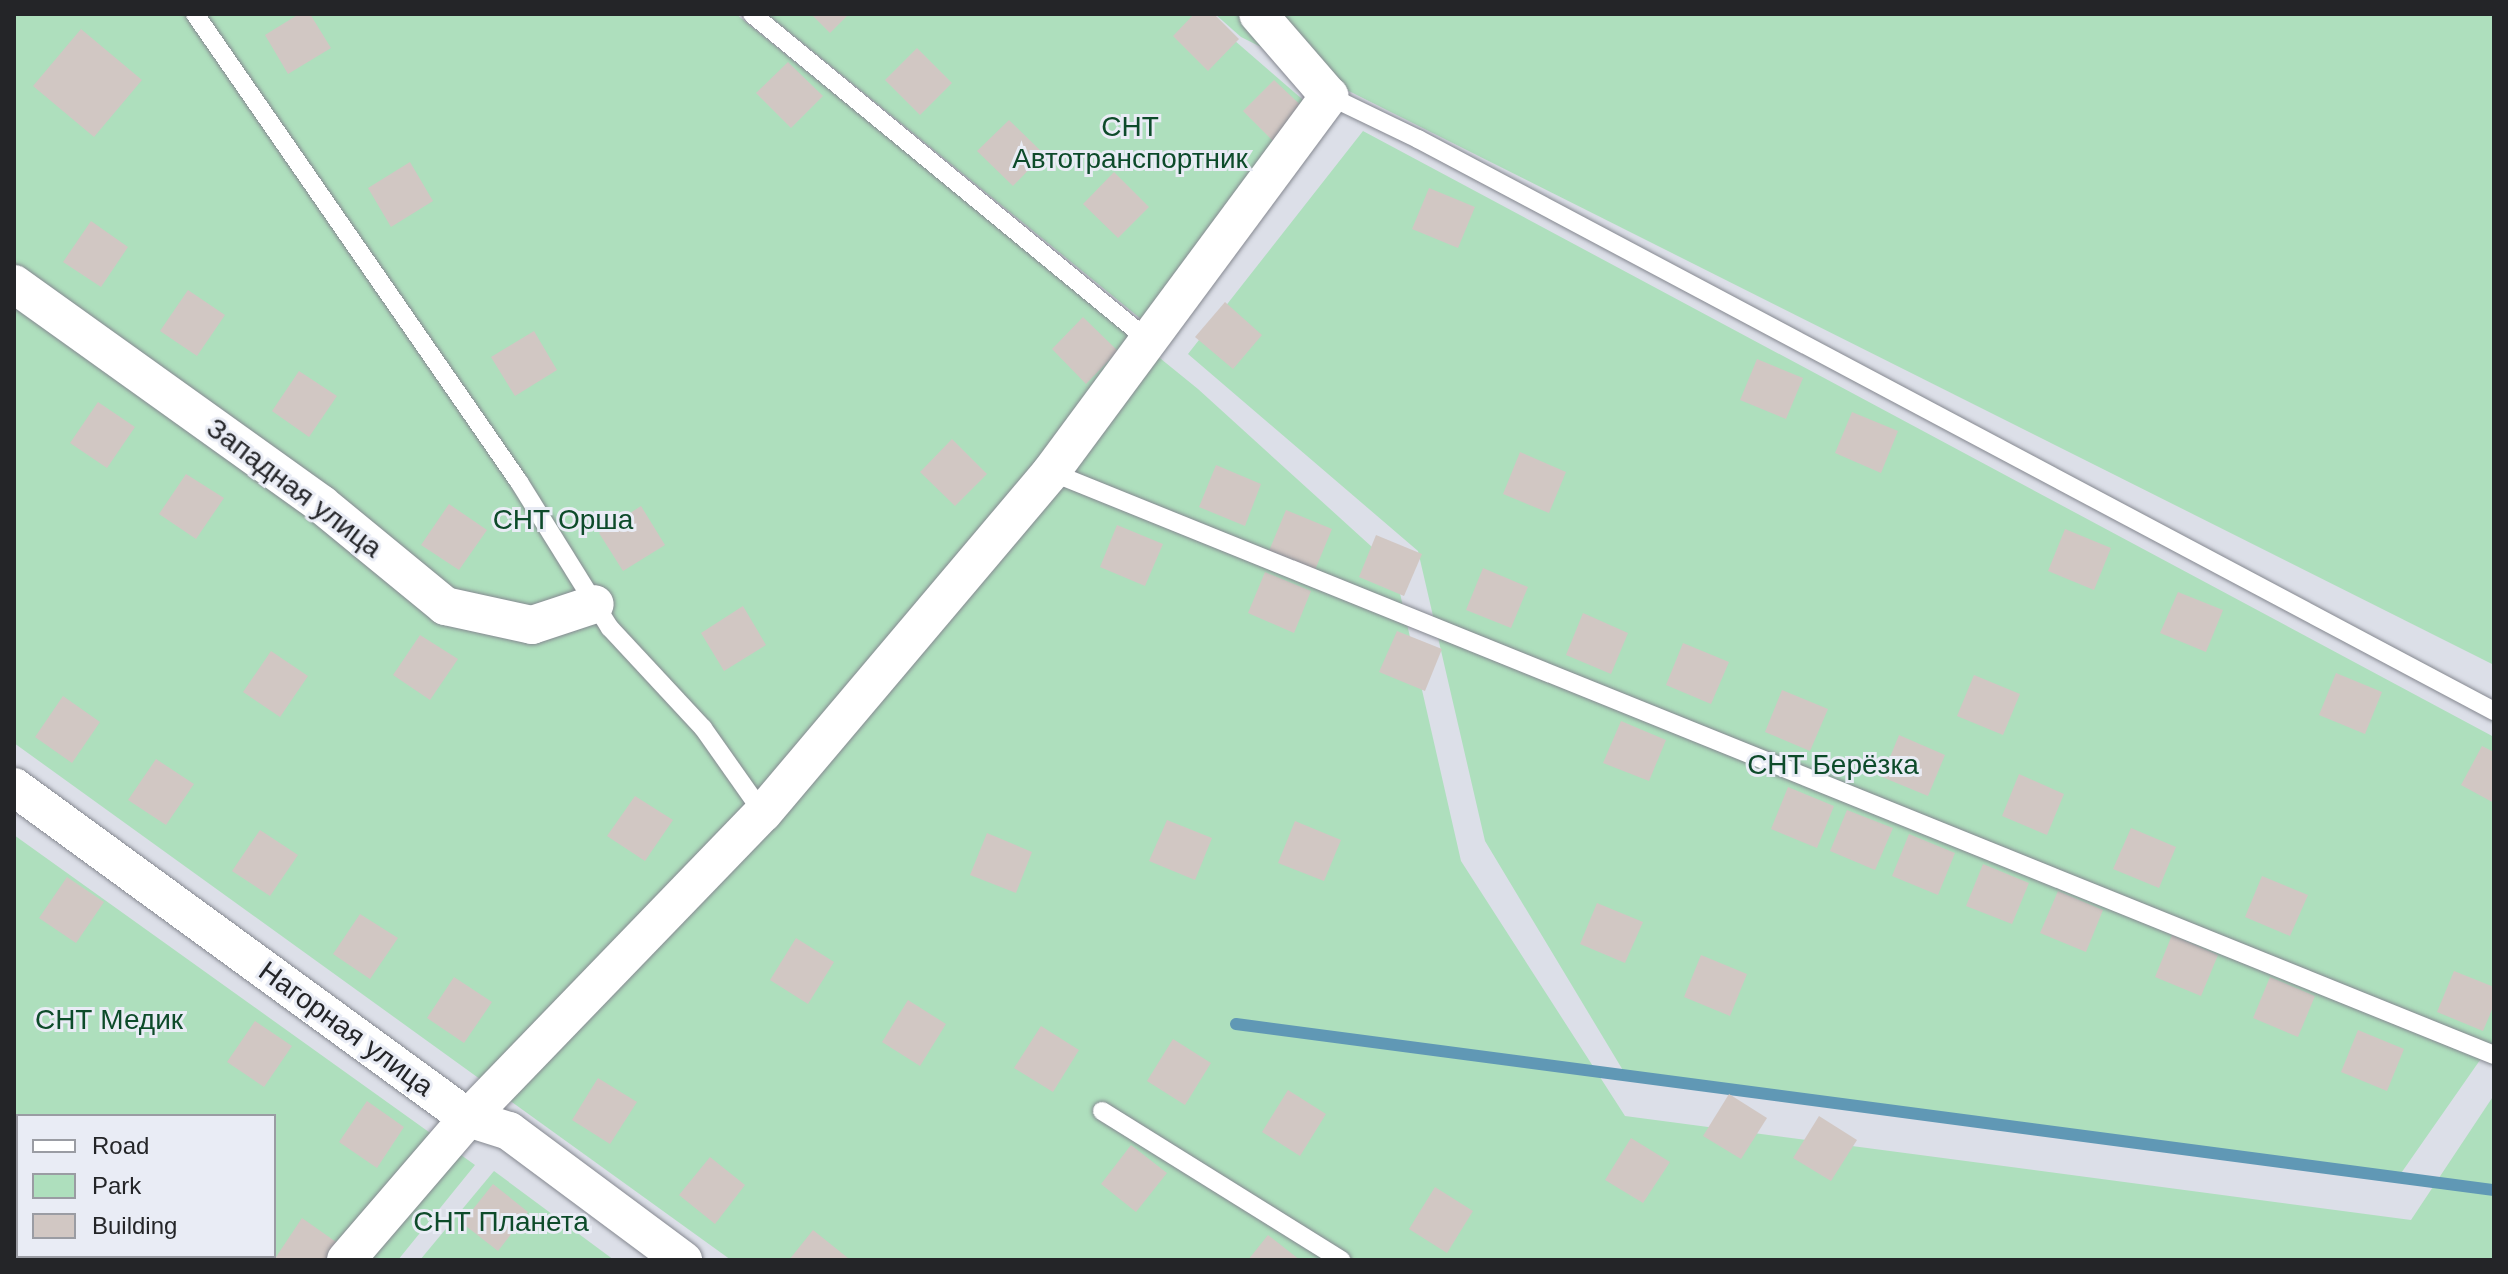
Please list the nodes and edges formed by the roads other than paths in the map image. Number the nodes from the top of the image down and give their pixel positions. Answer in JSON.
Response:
{"nodes":[{"id":1,"x":195,"y":14,"type":"edge"},
{"id":2,"x":752,"y":14,"type":"edge"},
{"id":3,"x":1258,"y":14,"type":"edge"},
{"id":4,"x":1329,"y":96,"type":"junction"},
{"id":5,"x":14,"y":284,"type":"edge"},
{"id":6,"x":1148,"y":340,"type":"junction"},
{"id":7,"x":1051,"y":472,"type":"junction"},
{"id":8,"x":595,"y":604,"type":"junction"},
{"id":9,"x":2494,"y":711,"type":"edge"},
{"id":10,"x":14,"y":787,"type":"edge"},
{"id":11,"x":763,"y":813,"type":"junction"},
{"id":12,"x":2494,"y":1055,"type":"edge"},
{"id":13,"x":1102,"y":1111,"type":"dead end"},
{"id":14,"x":468,"y":1118,"type":"junction"},
{"id":15,"x":346,"y":1260,"type":"edge"},
{"id":16,"x":683,"y":1260,"type":"edge"},
{"id":17,"x":1341,"y":1260,"type":"edge"}],
"edges":[{"from":1,"to":8,"type":"lane"},
{"from":2,"to":6,"type":"lane"},
{"from":3,"to":4,"type":"street"},
{"from":4,"to":6,"type":"street"},
{"from":4,"to":9,"type":"lane"},
{"from":5,"to":8,"type":"street","name":"Западная улица"},
{"from":6,"to":7,"type":"street"},
{"from":7,"to":11,"type":"street"},
{"from":7,"to":12,"type":"lane"},
{"from":8,"to":11,"type":"lane"},
{"from":10,"to":14,"type":"street","name":"Нагорная улица"},
{"from":11,"to":14,"type":"street"},
{"from":13,"to":17,"type":"lane"},
{"from":14,"to":15,"type":"street"},
{"from":14,"to":16,"type":"street","name":"Нагорная улица"}]}
